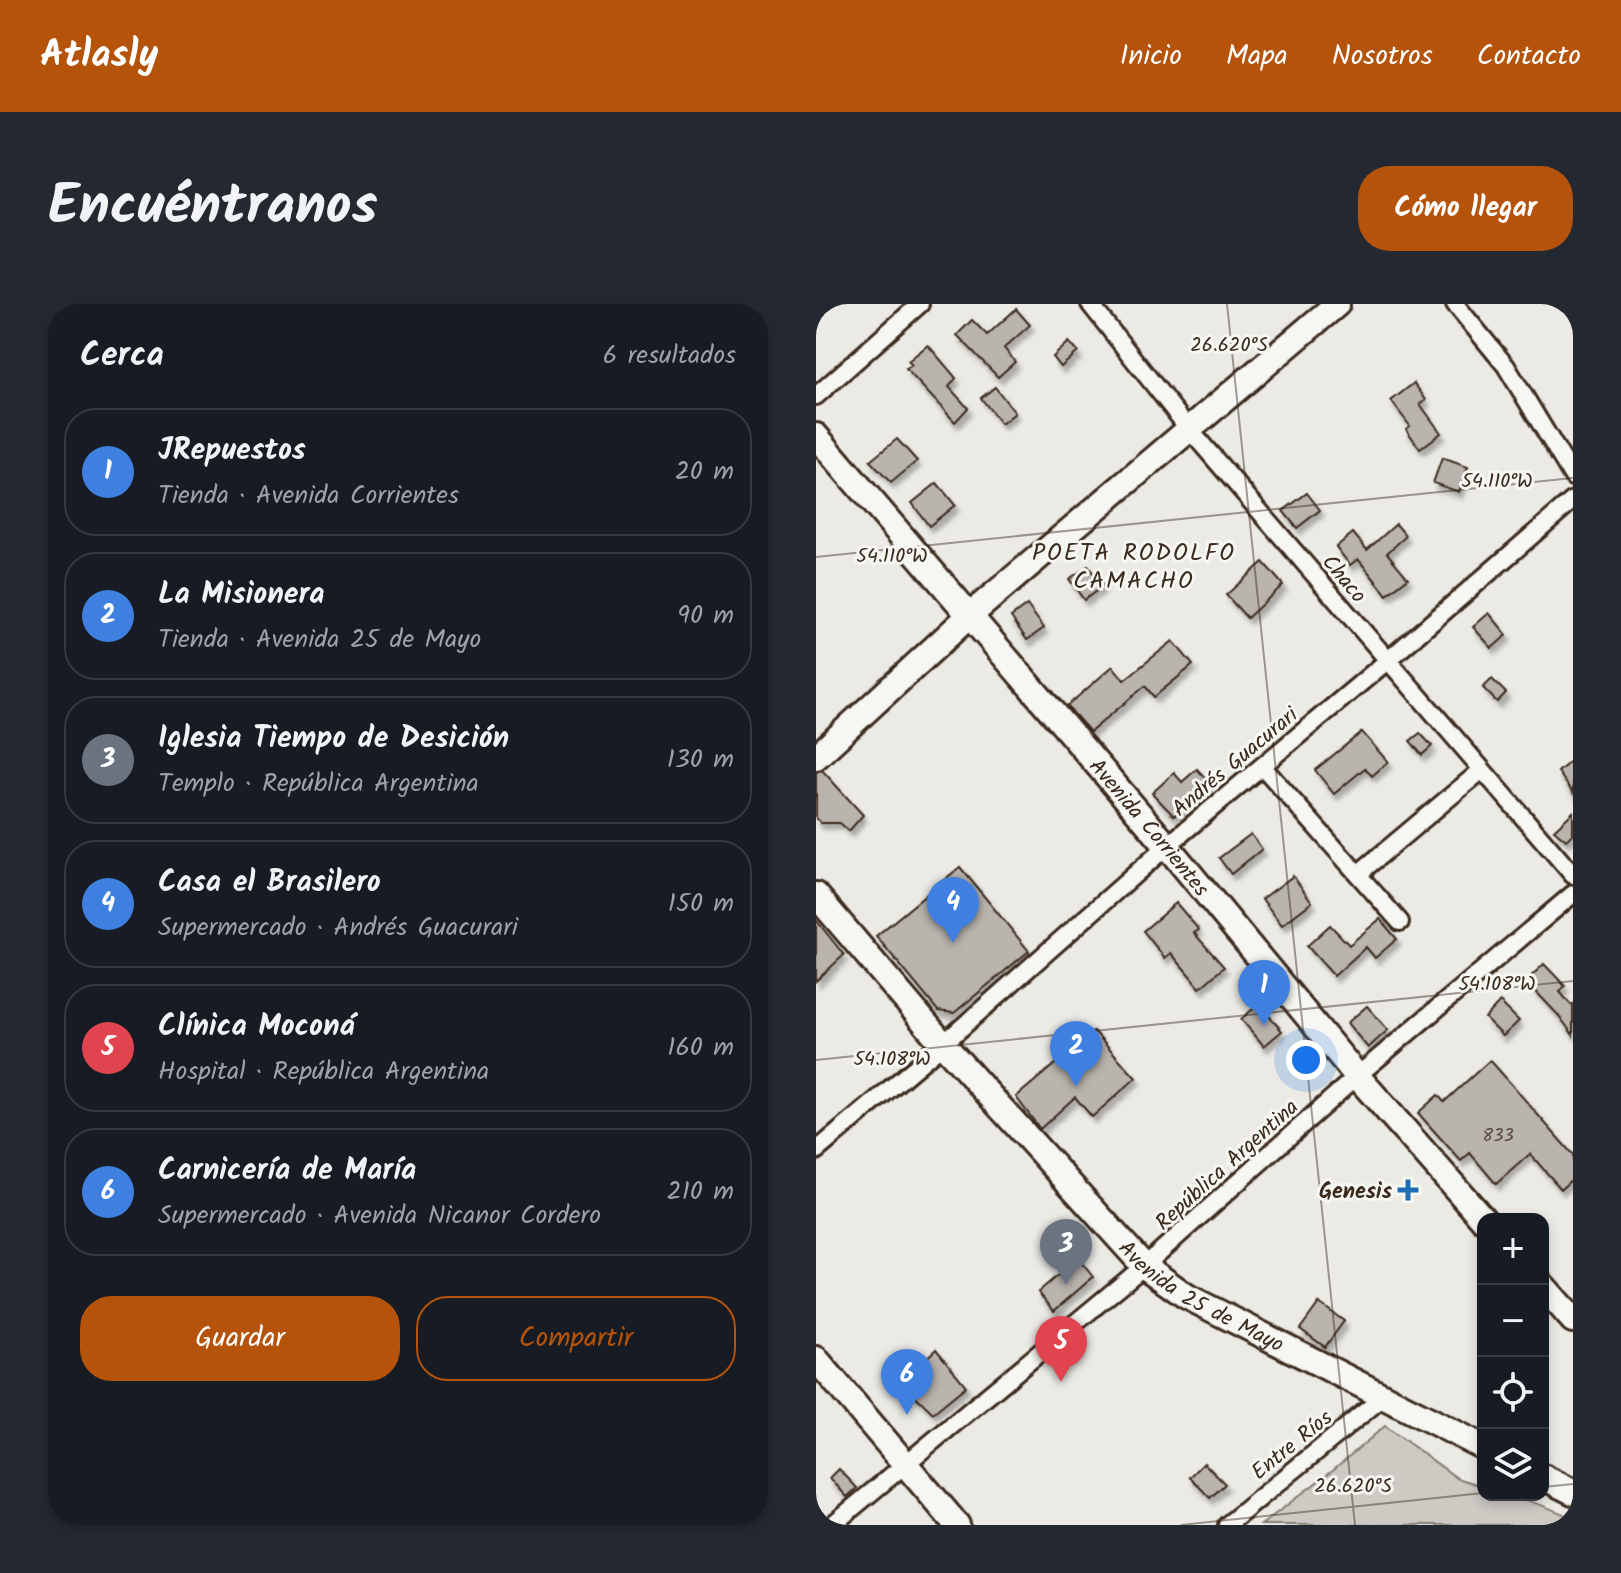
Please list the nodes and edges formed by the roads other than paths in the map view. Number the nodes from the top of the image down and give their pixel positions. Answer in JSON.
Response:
{"nodes":[{"id":1,"x":920,"y":304,"type":"edge"},
{"id":2,"x":1090,"y":304,"type":"edge"},
{"id":3,"x":1337,"y":304,"type":"edge"},
{"id":4,"x":1455,"y":304,"type":"edge"},
{"id":5,"x":816,"y":396,"type":"edge"},
{"id":6,"x":1188,"y":428,"type":"junction"},
{"id":7,"x":816,"y":436,"type":"edge"},
{"id":8,"x":1573,"y":477,"type":"edge"},
{"id":9,"x":1573,"y":500,"type":"edge"},
{"id":10,"x":969,"y":616,"type":"junction"},
{"id":11,"x":1387,"y":661,"type":"junction"},
{"id":12,"x":816,"y":757,"type":"edge"},
{"id":13,"x":1263,"y":767,"type":"junction"},
{"id":14,"x":1482,"y":770,"type":"junction"},
{"id":15,"x":1167,"y":846,"type":"junction"},
{"id":16,"x":1358,"y":874,"type":"junction"},
{"id":17,"x":1573,"y":875,"type":"edge"},
{"id":18,"x":1573,"y":894,"type":"edge"},
{"id":19,"x":816,"y":895,"type":"edge"},
{"id":20,"x":1400,"y":922,"type":"dead end"},
{"id":21,"x":943,"y":1044,"type":"junction"},
{"id":22,"x":1357,"y":1076,"type":"junction"},
{"id":23,"x":816,"y":1151,"type":"edge"},
{"id":24,"x":1478,"y":1213,"type":"edge"},
{"id":25,"x":1144,"y":1266,"type":"junction"},
{"id":26,"x":1549,"y":1293,"type":"edge"},
{"id":27,"x":1573,"y":1320,"type":"edge"},
{"id":28,"x":816,"y":1359,"type":"edge"},
{"id":29,"x":1383,"y":1397,"type":"junction"},
{"id":30,"x":1477,"y":1444,"type":"edge"},
{"id":31,"x":904,"y":1464,"type":"junction"},
{"id":32,"x":1549,"y":1480,"type":"edge"},
{"id":33,"x":1573,"y":1492,"type":"edge"},
{"id":34,"x":832,"y":1525,"type":"edge"},
{"id":35,"x":957,"y":1525,"type":"edge"},
{"id":36,"x":1227,"y":1525,"type":"edge"}],
"edges":[{"from":1,"to":5,"type":"street"},
{"from":2,"to":6,"type":"street","name":"Chaco"},
{"from":3,"to":6,"type":"main road"},
{"from":4,"to":8,"type":"street"},
{"from":6,"to":10,"type":"main road"},
{"from":6,"to":11,"type":"street","name":"Chaco"},
{"from":7,"to":10,"type":"main road","name":"Avenida Corrientes"},
{"from":9,"to":11,"type":"street","name":"Andrés Guacurari"},
{"from":10,"to":12,"type":"main road"},
{"from":10,"to":15,"type":"main road","name":"Avenida Corrientes"},
{"from":11,"to":13,"type":"street","name":"Andrés Guacurari"},
{"from":11,"to":14,"type":"street","name":"Chaco"},
{"from":13,"to":15,"type":"street","name":"Andrés Guacurari"},
{"from":13,"to":16,"type":"street"},
{"from":14,"to":16,"type":"street"},
{"from":14,"to":17,"type":"street","name":"Chaco"},
{"from":15,"to":21,"type":"street","name":"Andrés Guacurari"},
{"from":15,"to":22,"type":"main road","name":"Avenida Corrientes"},
{"from":16,"to":20,"type":"street"},
{"from":18,"to":22,"type":"street","name":"República Argentina"},
{"from":19,"to":21,"type":"main road","name":"Avenida 25 de Mayo"},
{"from":21,"to":23,"type":"street","name":"Andrés Guacurari"},
{"from":21,"to":25,"type":"main road","name":"Avenida 25 de Mayo"},
{"from":22,"to":24,"type":"main road","name":"Avenida Corrientes"},
{"from":22,"to":25,"type":"street","name":"República Argentina"},
{"from":25,"to":29,"type":"main road","name":"Avenida 25 de Mayo"},
{"from":25,"to":31,"type":"street","name":"República Argentina"},
{"from":26,"to":27,"type":"main road"},
{"from":28,"to":31,"type":"main road"},
{"from":29,"to":30,"type":"main road","name":"Avenida 25 de Mayo"},
{"from":29,"to":36,"type":"street","name":"Entre Ríos"},
{"from":31,"to":34,"type":"street","name":"República Argentina"},
{"from":31,"to":35,"type":"main road"},
{"from":32,"to":33,"type":"main road"}]}
